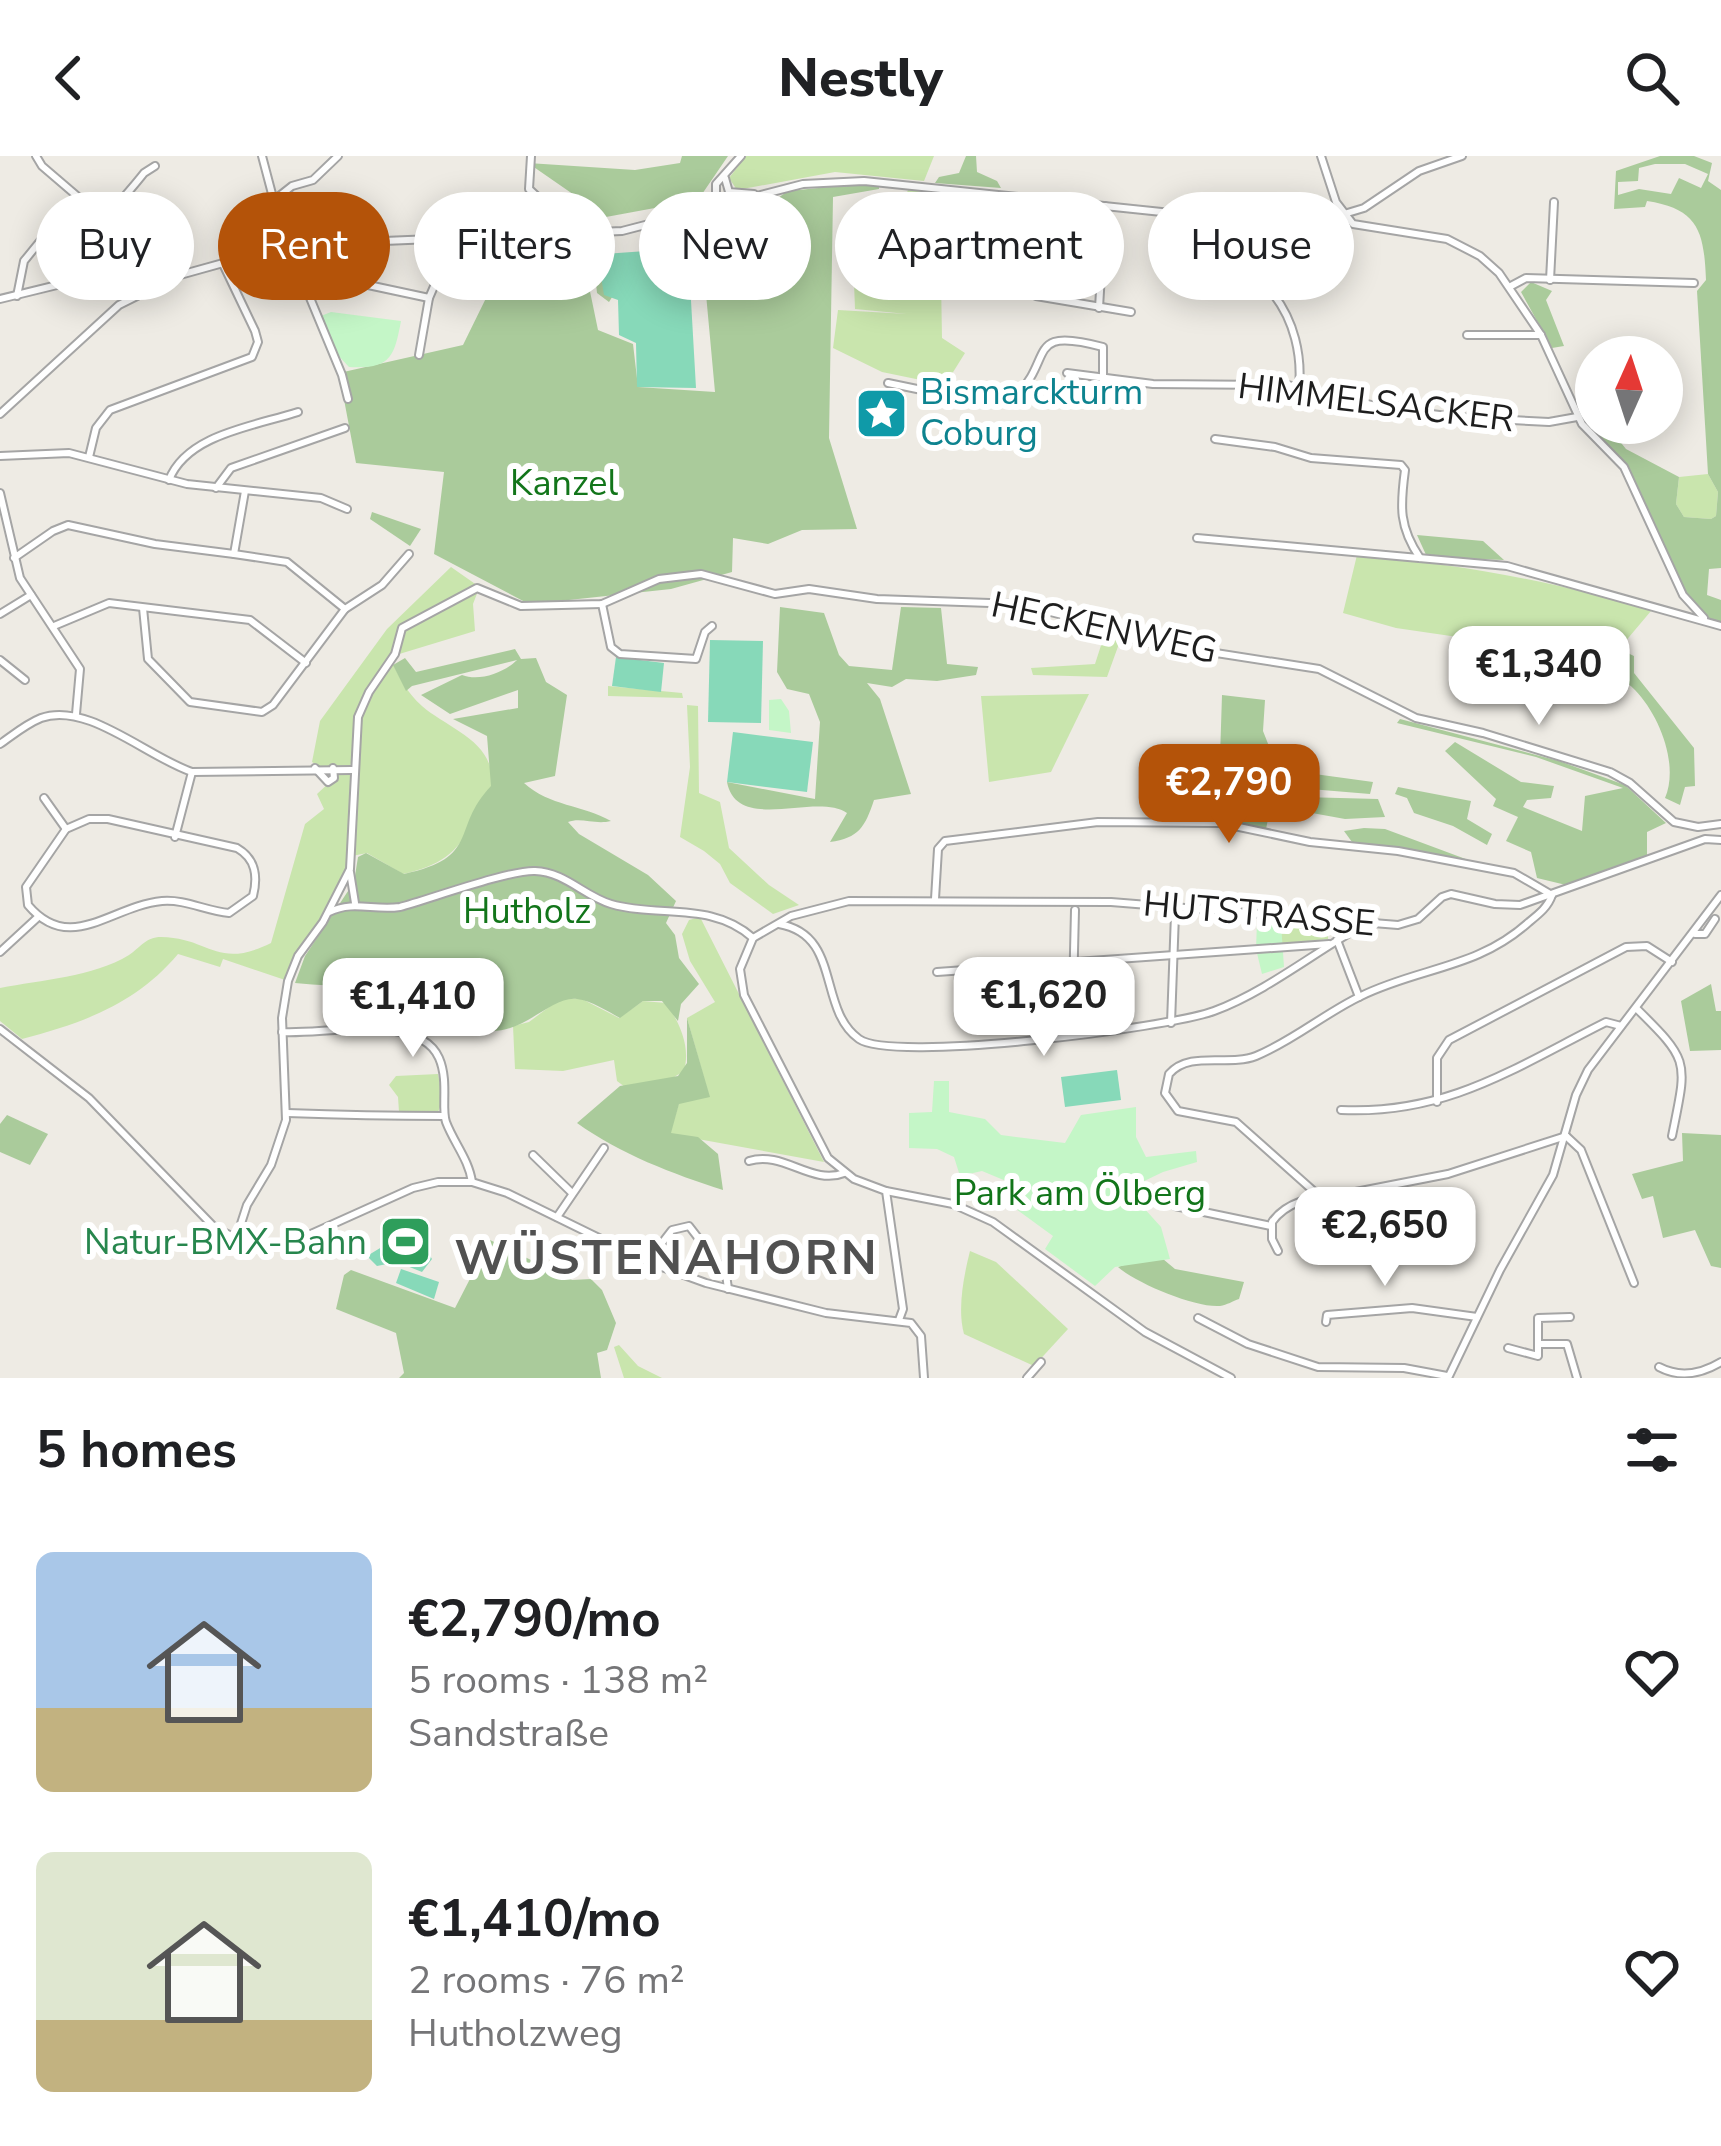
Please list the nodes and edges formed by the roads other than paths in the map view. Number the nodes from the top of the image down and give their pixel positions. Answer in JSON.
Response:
{"nodes":[{"id":1,"x":36,"y":156,"type":"edge"},
{"id":2,"x":262,"y":156,"type":"edge"},
{"id":3,"x":338,"y":156,"type":"edge"},
{"id":4,"x":531,"y":156,"type":"edge"},
{"id":5,"x":742,"y":156,"type":"edge"},
{"id":6,"x":1321,"y":156,"type":"edge"},
{"id":7,"x":1462,"y":156,"type":"edge"},
{"id":8,"x":155,"y":166,"type":"dead end"},
{"id":9,"x":725,"y":175,"type":"junction"},
{"id":10,"x":716,"y":184,"type":"junction"},
{"id":11,"x":129,"y":192,"type":"edge"},
{"id":12,"x":271,"y":192,"type":"edge"},
{"id":13,"x":286,"y":192,"type":"edge"},
{"id":14,"x":533,"y":192,"type":"edge"},
{"id":15,"x":711,"y":192,"type":"edge"},
{"id":16,"x":717,"y":192,"type":"edge"},
{"id":17,"x":722,"y":192,"type":"edge"},
{"id":18,"x":731,"y":192,"type":"edge"},
{"id":19,"x":776,"y":192,"type":"edge"},
{"id":20,"x":968,"y":192,"type":"edge"},
{"id":21,"x":1335,"y":192,"type":"edge"},
{"id":22,"x":1553,"y":202,"type":"dead end"},
{"id":23,"x":1354,"y":211,"type":"edge"},
{"id":24,"x":1354,"y":222,"type":"edge"},
{"id":25,"x":1550,"y":280,"type":"junction"},
{"id":26,"x":1694,"y":283,"type":"dead end"},
{"id":27,"x":1510,"y":286,"type":"junction"},
{"id":28,"x":36,"y":291,"type":"edge"},
{"id":29,"x":16,"y":296,"type":"junction"},
{"id":30,"x":0,"y":299,"type":"edge"},
{"id":31,"x":126,"y":300,"type":"edge"},
{"id":32,"x":241,"y":300,"type":"edge"},
{"id":33,"x":311,"y":300,"type":"edge"},
{"id":34,"x":429,"y":300,"type":"edge"},
{"id":35,"x":1057,"y":300,"type":"edge"},
{"id":36,"x":1099,"y":300,"type":"edge"},
{"id":37,"x":1278,"y":300,"type":"edge"},
{"id":38,"x":1099,"y":308,"type":"junction"},
{"id":39,"x":1131,"y":312,"type":"dead end"},
{"id":40,"x":1467,"y":335,"type":"dead end"},
{"id":41,"x":1541,"y":335,"type":"junction"},
{"id":42,"x":419,"y":355,"type":"dead end"},
{"id":43,"x":1067,"y":374,"type":"dead end"},
{"id":44,"x":1103,"y":380,"type":"junction"},
{"id":45,"x":888,"y":383,"type":"dead end"},
{"id":46,"x":1299,"y":387,"type":"junction"},
{"id":47,"x":348,"y":399,"type":"dead end"},
{"id":48,"x":298,"y":412,"type":"dead end"},
{"id":49,"x":1575,"y":412,"type":"edge"},
{"id":50,"x":0,"y":414,"type":"edge"},
{"id":51,"x":1575,"y":417,"type":"edge"},
{"id":52,"x":345,"y":428,"type":"dead end"},
{"id":53,"x":1215,"y":439,"type":"dead end"},
{"id":54,"x":1602,"y":444,"type":"edge"},
{"id":55,"x":0,"y":456,"type":"edge"},
{"id":56,"x":89,"y":457,"type":"junction"},
{"id":57,"x":169,"y":480,"type":"junction"},
{"id":58,"x":216,"y":488,"type":"junction"},
{"id":59,"x":245,"y":491,"type":"junction"},
{"id":60,"x":0,"y":493,"type":"edge"},
{"id":61,"x":347,"y":509,"type":"dead end"},
{"id":62,"x":1197,"y":538,"type":"dead end"},
{"id":63,"x":234,"y":554,"type":"junction"},
{"id":64,"x":409,"y":554,"type":"dead end"},
{"id":65,"x":14,"y":558,"type":"junction"},
{"id":66,"x":1420,"y":558,"type":"junction"},
{"id":67,"x":31,"y":595,"type":"junction"},
{"id":68,"x":602,"y":604,"type":"junction"},
{"id":69,"x":143,"y":608,"type":"junction"},
{"id":70,"x":345,"y":609,"type":"junction"},
{"id":71,"x":0,"y":614,"type":"edge"},
{"id":72,"x":1704,"y":618,"type":"junction"},
{"id":73,"x":54,"y":626,"type":"junction"},
{"id":74,"x":712,"y":626,"type":"dead end"},
{"id":75,"x":1721,"y":626,"type":"edge"},
{"id":76,"x":0,"y":660,"type":"edge"},
{"id":77,"x":306,"y":663,"type":"junction"},
{"id":78,"x":25,"y":680,"type":"dead end"},
{"id":79,"x":76,"y":714,"type":"junction"},
{"id":80,"x":0,"y":744,"type":"edge"},
{"id":81,"x":315,"y":768,"type":"junction"},
{"id":82,"x":333,"y":768,"type":"junction"},
{"id":83,"x":353,"y":770,"type":"junction"},
{"id":84,"x":192,"y":772,"type":"junction"},
{"id":85,"x":44,"y":798,"type":"dead end"},
{"id":86,"x":1721,"y":824,"type":"edge"},
{"id":87,"x":66,"y":829,"type":"junction"},
{"id":88,"x":175,"y":837,"type":"junction"},
{"id":89,"x":1721,"y":841,"type":"edge"},
{"id":90,"x":350,"y":869,"type":"junction"},
{"id":91,"x":1552,"y":895,"type":"junction"},
{"id":92,"x":1721,"y":895,"type":"edge"},
{"id":93,"x":934,"y":900,"type":"junction"},
{"id":94,"x":355,"y":904,"type":"junction"},
{"id":95,"x":1075,"y":910,"type":"dead end"},
{"id":96,"x":806,"y":911,"type":"junction"},
{"id":97,"x":328,"y":912,"type":"junction"},
{"id":98,"x":1175,"y":914,"type":"dead end"},
{"id":99,"x":38,"y":916,"type":"junction"},
{"id":100,"x":1715,"y":919,"type":"dead end"},
{"id":101,"x":1363,"y":921,"type":"junction"},
{"id":102,"x":776,"y":923,"type":"junction"},
{"id":103,"x":804,"y":934,"type":"junction"},
{"id":104,"x":1695,"y":934,"type":"junction"},
{"id":105,"x":753,"y":938,"type":"junction"},
{"id":106,"x":1330,"y":944,"type":"junction"},
{"id":107,"x":0,"y":952,"type":"edge"},
{"id":108,"x":1174,"y":955,"type":"junction"},
{"id":109,"x":1074,"y":962,"type":"junction"},
{"id":110,"x":1672,"y":962,"type":"junction"},
{"id":111,"x":940,"y":972,"type":"dead end"},
{"id":112,"x":1359,"y":997,"type":"junction"},
{"id":113,"x":1636,"y":1008,"type":"junction"},
{"id":114,"x":1171,"y":1024,"type":"junction"},
{"id":115,"x":1621,"y":1027,"type":"junction"},
{"id":116,"x":0,"y":1028,"type":"edge"},
{"id":117,"x":282,"y":1032,"type":"junction"},
{"id":118,"x":1072,"y":1035,"type":"junction"},
{"id":119,"x":1437,"y":1102,"type":"junction"},
{"id":120,"x":1341,"y":1110,"type":"dead end"},
{"id":121,"x":287,"y":1113,"type":"junction"},
{"id":122,"x":444,"y":1116,"type":"junction"},
{"id":123,"x":1567,"y":1136,"type":"junction"},
{"id":124,"x":1672,"y":1136,"type":"dead end"},
{"id":125,"x":604,"y":1148,"type":"dead end"},
{"id":126,"x":533,"y":1155,"type":"dead end"},
{"id":127,"x":749,"y":1161,"type":"dead end"},
{"id":128,"x":844,"y":1173,"type":"junction"},
{"id":129,"x":472,"y":1182,"type":"junction"},
{"id":130,"x":886,"y":1191,"type":"junction"},
{"id":131,"x":572,"y":1193,"type":"junction"},
{"id":132,"x":1318,"y":1195,"type":"junction"},
{"id":133,"x":1165,"y":1199,"type":"dead end"},
{"id":134,"x":556,"y":1217,"type":"junction"},
{"id":135,"x":1271,"y":1226,"type":"junction"},
{"id":136,"x":236,"y":1239,"type":"junction"},
{"id":137,"x":1278,"y":1251,"type":"dead end"},
{"id":138,"x":648,"y":1262,"type":"junction"},
{"id":139,"x":1634,"y":1283,"type":"dead end"},
{"id":140,"x":728,"y":1288,"type":"junction"},
{"id":141,"x":1478,"y":1317,"type":"junction"},
{"id":142,"x":1570,"y":1317,"type":"dead end"},
{"id":143,"x":1198,"y":1318,"type":"dead end"},
{"id":144,"x":899,"y":1320,"type":"junction"},
{"id":145,"x":1326,"y":1322,"type":"dead end"},
{"id":146,"x":1538,"y":1344,"type":"junction"},
{"id":147,"x":1508,"y":1348,"type":"dead end"},
{"id":148,"x":1041,"y":1362,"type":"dead end"},
{"id":149,"x":1721,"y":1362,"type":"edge"},
{"id":150,"x":1659,"y":1367,"type":"dead end"},
{"id":151,"x":1449,"y":1377,"type":"edge"},
{"id":152,"x":924,"y":1378,"type":"edge"},
{"id":153,"x":1027,"y":1378,"type":"edge"},
{"id":154,"x":1231,"y":1378,"type":"edge"},
{"id":155,"x":1576,"y":1378,"type":"edge"}],
"edges":[{"from":1,"to":29,"type":"street"},
{"from":2,"to":12,"type":"street"},
{"from":3,"to":13,"type":"street"},
{"from":4,"to":14,"type":"street"},
{"from":5,"to":9,"type":"street"},
{"from":6,"to":21,"type":"street"},
{"from":7,"to":23,"type":"street"},
{"from":8,"to":11,"type":"street"},
{"from":9,"to":10,"type":"street"},
{"from":9,"to":17,"type":"street"},
{"from":9,"to":18,"type":"street"},
{"from":10,"to":15,"type":"street"},
{"from":10,"to":16,"type":"street"},
{"from":19,"to":20,"type":"street"},
{"from":22,"to":25,"type":"street"},
{"from":24,"to":27,"type":"street"},
{"from":25,"to":26,"type":"street"},
{"from":25,"to":27,"type":"street"},
{"from":27,"to":41,"type":"street"},
{"from":28,"to":29,"type":"street"},
{"from":29,"to":30,"type":"street"},
{"from":31,"to":50,"type":"street"},
{"from":32,"to":56,"type":"street"},
{"from":33,"to":47,"type":"street"},
{"from":34,"to":42,"type":"street"},
{"from":35,"to":38,"type":"street"},
{"from":36,"to":38,"type":"street"},
{"from":37,"to":46,"type":"street"},
{"from":38,"to":39,"type":"street"},
{"from":40,"to":41,"type":"street"},
{"from":41,"to":49,"type":"street"},
{"from":43,"to":44,"type":"street","name":"HIMMELSACKER"},
{"from":44,"to":45,"type":"street"},
{"from":44,"to":46,"type":"street","name":"HIMMELSACKER"},
{"from":46,"to":51,"type":"street","name":"HIMMELSACKER"},
{"from":48,"to":57,"type":"street"},
{"from":52,"to":58,"type":"street"},
{"from":53,"to":66,"type":"street"},
{"from":54,"to":72,"type":"street"},
{"from":55,"to":56,"type":"street"},
{"from":56,"to":57,"type":"street"},
{"from":57,"to":58,"type":"street"},
{"from":58,"to":59,"type":"street"},
{"from":59,"to":61,"type":"street"},
{"from":59,"to":63,"type":"street"},
{"from":60,"to":65,"type":"street"},
{"from":62,"to":66,"type":"street"},
{"from":63,"to":65,"type":"street"},
{"from":63,"to":70,"type":"street"},
{"from":64,"to":70,"type":"street"},
{"from":65,"to":67,"type":"street"},
{"from":66,"to":72,"type":"street"},
{"from":67,"to":71,"type":"street"},
{"from":67,"to":73,"type":"street"},
{"from":68,"to":74,"type":"street"},
{"from":68,"to":83,"type":"street","name":"HECKENWEG"},
{"from":68,"to":86,"type":"street","name":"HECKENWEG"},
{"from":69,"to":73,"type":"street"},
{"from":69,"to":77,"type":"street"},
{"from":69,"to":77,"type":"street"},
{"from":70,"to":77,"type":"street"},
{"from":72,"to":75,"type":"street"},
{"from":73,"to":79,"type":"street"},
{"from":76,"to":78,"type":"street"},
{"from":79,"to":80,"type":"street"},
{"from":79,"to":84,"type":"street"},
{"from":81,"to":82,"type":"street"},
{"from":81,"to":82,"type":"street"},
{"from":81,"to":84,"type":"street"},
{"from":82,"to":83,"type":"street"},
{"from":83,"to":90,"type":"street","name":"HECKENWEG"},
{"from":84,"to":88,"type":"street"},
{"from":85,"to":87,"type":"street"},
{"from":87,"to":88,"type":"street"},
{"from":87,"to":99,"type":"street"},
{"from":88,"to":99,"type":"street"},
{"from":89,"to":91,"type":"street","name":"HUTSTRASSE"},
{"from":90,"to":94,"type":"street"},
{"from":90,"to":97,"type":"street","name":"HECKENWEG"},
{"from":91,"to":93,"type":"street"},
{"from":91,"to":101,"type":"street","name":"HUTSTRASSE"},
{"from":91,"to":112,"type":"street"},
{"from":92,"to":104,"type":"street"},
{"from":93,"to":96,"type":"street","name":"HUTSTRASSE"},
{"from":93,"to":101,"type":"street","name":"HUTSTRASSE"},
{"from":94,"to":97,"type":"street"},
{"from":94,"to":105,"type":"street"},
{"from":95,"to":109,"type":"street"},
{"from":96,"to":102,"type":"street","name":"HUTSTRASSE"},
{"from":96,"to":103,"type":"street"},
{"from":97,"to":117,"type":"street","name":"HECKENWEG"},
{"from":98,"to":108,"type":"street"},
{"from":99,"to":107,"type":"street"},
{"from":100,"to":104,"type":"street"},
{"from":101,"to":106,"type":"street"},
{"from":102,"to":103,"type":"street"},
{"from":102,"to":105,"type":"street","name":"HUTSTRASSE"},
{"from":103,"to":118,"type":"street"},
{"from":104,"to":110,"type":"street"},
{"from":105,"to":128,"type":"street"},
{"from":106,"to":108,"type":"street"},
{"from":106,"to":112,"type":"street"},
{"from":106,"to":114,"type":"street"},
{"from":108,"to":109,"type":"street"},
{"from":108,"to":114,"type":"street"},
{"from":109,"to":111,"type":"street"},
{"from":109,"to":118,"type":"street"},
{"from":110,"to":113,"type":"street"},
{"from":110,"to":119,"type":"street"},
{"from":112,"to":132,"type":"street"},
{"from":113,"to":115,"type":"street"},
{"from":113,"to":124,"type":"street"},
{"from":114,"to":118,"type":"street"},
{"from":115,"to":119,"type":"street"},
{"from":115,"to":123,"type":"street"},
{"from":116,"to":136,"type":"street"},
{"from":117,"to":121,"type":"street","name":"HECKENWEG"},
{"from":117,"to":122,"type":"street"},
{"from":119,"to":120,"type":"street"},
{"from":121,"to":122,"type":"street"},
{"from":121,"to":136,"type":"street"},
{"from":122,"to":129,"type":"street"},
{"from":123,"to":132,"type":"street"},
{"from":123,"to":139,"type":"street"},
{"from":123,"to":141,"type":"street"},
{"from":125,"to":131,"type":"street"},
{"from":126,"to":131,"type":"street"},
{"from":127,"to":128,"type":"street"},
{"from":128,"to":130,"type":"street"},
{"from":129,"to":134,"type":"street"},
{"from":129,"to":136,"type":"street"},
{"from":130,"to":144,"type":"street"},
{"from":130,"to":154,"type":"street"},
{"from":131,"to":134,"type":"street"},
{"from":132,"to":135,"type":"street"},
{"from":133,"to":135,"type":"street"},
{"from":134,"to":138,"type":"street"},
{"from":135,"to":137,"type":"street"},
{"from":138,"to":140,"type":"street"},
{"from":138,"to":140,"type":"street"},
{"from":140,"to":144,"type":"street"},
{"from":141,"to":145,"type":"street"},
{"from":141,"to":151,"type":"street"},
{"from":142,"to":146,"type":"street"},
{"from":143,"to":151,"type":"street"},
{"from":144,"to":152,"type":"street"},
{"from":146,"to":147,"type":"street"},
{"from":146,"to":155,"type":"street"},
{"from":148,"to":153,"type":"street"},
{"from":149,"to":150,"type":"street"}]}
